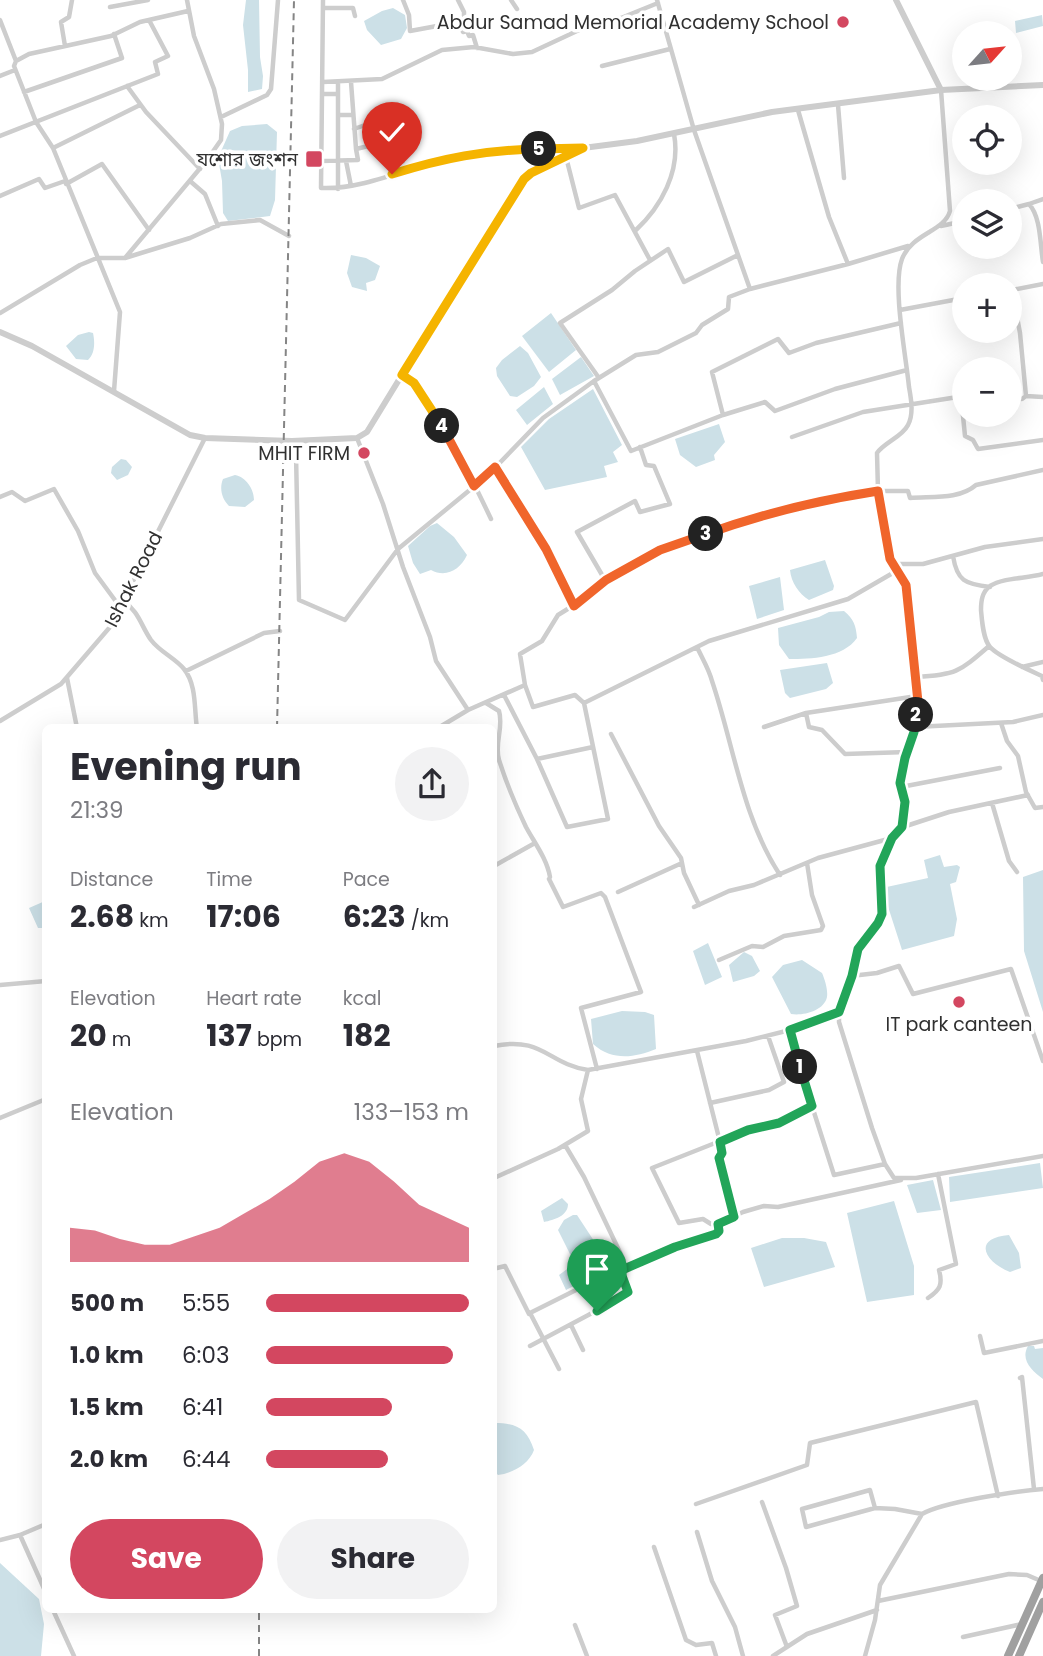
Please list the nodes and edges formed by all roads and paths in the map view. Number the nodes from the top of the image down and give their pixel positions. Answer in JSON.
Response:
{"nodes":[{"id":1,"x":72,"y":0,"type":"edge"},
{"id":2,"x":148,"y":0,"type":"edge"},
{"id":3,"x":187,"y":0,"type":"edge"},
{"id":4,"x":278,"y":0,"type":"edge"},
{"id":5,"x":323,"y":0,"type":"edge"},
{"id":6,"x":403,"y":0,"type":"edge"},
{"id":7,"x":458,"y":0,"type":"edge"},
{"id":8,"x":511,"y":0,"type":"edge"},
{"id":9,"x":896,"y":0,"type":"edge"},
{"id":10,"x":657,"y":2,"type":"edge"},
{"id":11,"x":110,"y":7,"type":"dead end"},
{"id":12,"x":323,"y":8,"type":"junction"},
{"id":13,"x":517,"y":9,"type":"dead end"},
{"id":14,"x":188,"y":11,"type":"junction"},
{"id":15,"x":355,"y":16,"type":"dead end"},
{"id":16,"x":0,"y":20,"type":"edge"},
{"id":17,"x":149,"y":20,"type":"junction"},
{"id":18,"x":459,"y":22,"type":"junction"},
{"id":19,"x":114,"y":34,"type":"junction"},
{"id":20,"x":65,"y":46,"type":"junction"},
{"id":21,"x":477,"y":48,"type":"junction"},
{"id":22,"x":670,"y":49,"type":"junction"},
{"id":23,"x":16,"y":61,"type":"junction"},
{"id":24,"x":602,"y":66,"type":"dead end"},
{"id":25,"x":15,"y":70,"type":"junction"},
{"id":26,"x":0,"y":76,"type":"edge"},
{"id":27,"x":323,"y":82,"type":"junction"},
{"id":28,"x":338,"y":82,"type":"junction"},
{"id":29,"x":351,"y":82,"type":"junction"},
{"id":30,"x":1043,"y":85,"type":"edge"},
{"id":31,"x":127,"y":86,"type":"junction"},
{"id":32,"x":940,"y":90,"type":"junction"},
{"id":33,"x":24,"y":92,"type":"junction"},
{"id":34,"x":323,"y":94,"type":"junction"},
{"id":35,"x":338,"y":94,"type":"junction"},
{"id":36,"x":140,"y":105,"type":"junction"},
{"id":37,"x":838,"y":105,"type":"junction"},
{"id":38,"x":798,"y":110,"type":"junction"},
{"id":39,"x":338,"y":115,"type":"junction"},
{"id":40,"x":353,"y":115,"type":"junction"},
{"id":41,"x":221,"y":117,"type":"junction"},
{"id":42,"x":36,"y":122,"type":"junction"},
{"id":43,"x":384,"y":127,"type":"junction"},
{"id":44,"x":354,"y":129,"type":"junction"},
{"id":45,"x":694,"y":130,"type":"junction"},
{"id":46,"x":674,"y":134,"type":"junction"},
{"id":47,"x":0,"y":136,"type":"edge"},
{"id":48,"x":381,"y":143,"type":"junction"},
{"id":49,"x":53,"y":148,"type":"junction"},
{"id":50,"x":583,"y":148,"type":"junction"},
{"id":51,"x":356,"y":149,"type":"junction"},
{"id":52,"x":566,"y":157,"type":"junction"},
{"id":53,"x":321,"y":161,"type":"junction"},
{"id":54,"x":337,"y":161,"type":"junction"},
{"id":55,"x":346,"y":161,"type":"junction"},
{"id":56,"x":200,"y":169,"type":"junction"},
{"id":57,"x":405,"y":170,"type":"junction"},
{"id":58,"x":392,"y":174,"type":"junction"},
{"id":59,"x":844,"y":178,"type":"dead end"},
{"id":60,"x":190,"y":181,"type":"junction"},
{"id":61,"x":65,"y":182,"type":"junction"},
{"id":62,"x":351,"y":186,"type":"junction"},
{"id":63,"x":338,"y":189,"type":"junction"},
{"id":64,"x":0,"y":196,"type":"edge"},
{"id":65,"x":1043,"y":200,"type":"edge"},
{"id":66,"x":1028,"y":204,"type":"junction"},
{"id":67,"x":1022,"y":206,"type":"edge"},
{"id":68,"x":952,"y":224,"type":"edge"},
{"id":69,"x":218,"y":226,"type":"junction"},
{"id":70,"x":936,"y":227,"type":"junction"},
{"id":71,"x":149,"y":230,"type":"junction"},
{"id":72,"x":635,"y":231,"type":"junction"},
{"id":73,"x":289,"y":236,"type":"dead end"},
{"id":74,"x":908,"y":246,"type":"junction"},
{"id":75,"x":738,"y":255,"type":"junction"},
{"id":76,"x":97,"y":258,"type":"junction"},
{"id":77,"x":125,"y":258,"type":"junction"},
{"id":78,"x":650,"y":260,"type":"junction"},
{"id":79,"x":1043,"y":262,"type":"edge"},
{"id":80,"x":848,"y":264,"type":"junction"},
{"id":81,"x":1043,"y":284,"type":"edge"},
{"id":82,"x":1022,"y":288,"type":"edge"},
{"id":83,"x":750,"y":289,"type":"junction"},
{"id":84,"x":952,"y":300,"type":"edge"},
{"id":85,"x":900,"y":310,"type":"junction"},
{"id":86,"x":0,"y":313,"type":"edge"},
{"id":87,"x":901,"y":323,"type":"junction"},
{"id":88,"x":0,"y":332,"type":"edge"},
{"id":89,"x":1021,"y":343,"type":"edge"},
{"id":90,"x":907,"y":370,"type":"junction"},
{"id":91,"x":402,"y":375,"type":"junction"},
{"id":92,"x":596,"y":380,"type":"junction"},
{"id":93,"x":114,"y":392,"type":"junction"},
{"id":94,"x":1026,"y":396,"type":"junction"},
{"id":95,"x":952,"y":397,"type":"edge"},
{"id":96,"x":1043,"y":397,"type":"edge"},
{"id":97,"x":1022,"y":399,"type":"edge"},
{"id":98,"x":911,"y":404,"type":"junction"},
{"id":99,"x":723,"y":415,"type":"junction"},
{"id":100,"x":965,"y":427,"type":"edge"},
{"id":101,"x":792,"y":437,"type":"dead end"},
{"id":102,"x":205,"y":438,"type":"junction"},
{"id":103,"x":357,"y":438,"type":"junction"},
{"id":104,"x":1043,"y":440,"type":"edge"},
{"id":105,"x":640,"y":447,"type":"junction"},
{"id":106,"x":288,"y":453,"type":"dead end"},
{"id":107,"x":495,"y":467,"type":"junction"},
{"id":108,"x":1043,"y":470,"type":"edge"},
{"id":109,"x":474,"y":486,"type":"junction"},
{"id":110,"x":878,"y":491,"type":"junction"},
{"id":111,"x":0,"y":497,"type":"edge"},
{"id":112,"x":491,"y":520,"type":"dead end"},
{"id":113,"x":1043,"y":539,"type":"edge"},
{"id":114,"x":398,"y":549,"type":"junction"},
{"id":115,"x":953,"y":556,"type":"junction"},
{"id":116,"x":894,"y":564,"type":"junction"},
{"id":117,"x":898,"y":570,"type":"junction"},
{"id":118,"x":1043,"y":575,"type":"edge"},
{"id":119,"x":606,"y":580,"type":"junction"},
{"id":120,"x":990,"y":586,"type":"junction"},
{"id":121,"x":123,"y":601,"type":"junction"},
{"id":122,"x":574,"y":606,"type":"junction"},
{"id":123,"x":120,"y":607,"type":"junction"},
{"id":124,"x":280,"y":631,"type":"dead end"},
{"id":125,"x":989,"y":646,"type":"junction"},
{"id":126,"x":697,"y":647,"type":"junction"},
{"id":127,"x":1043,"y":662,"type":"edge"},
{"id":128,"x":1021,"y":667,"type":"junction"},
{"id":129,"x":186,"y":671,"type":"junction"},
{"id":130,"x":916,"y":677,"type":"junction"},
{"id":131,"x":67,"y":678,"type":"junction"},
{"id":132,"x":1043,"y":680,"type":"edge"},
{"id":133,"x":526,"y":685,"type":"junction"},
{"id":134,"x":504,"y":695,"type":"junction"},
{"id":135,"x":917,"y":696,"type":"junction"},
{"id":136,"x":486,"y":703,"type":"junction"},
{"id":137,"x":584,"y":703,"type":"junction"},
{"id":138,"x":468,"y":710,"type":"junction"},
{"id":139,"x":806,"y":713,"type":"junction"},
{"id":140,"x":1043,"y":715,"type":"edge"},
{"id":141,"x":0,"y":721,"type":"edge"},
{"id":142,"x":1001,"y":723,"type":"junction"},
{"id":143,"x":76,"y":724,"type":"edge"},
{"id":144,"x":197,"y":724,"type":"edge"},
{"id":145,"x":445,"y":724,"type":"edge"},
{"id":146,"x":764,"y":727,"type":"dead end"},
{"id":147,"x":915,"y":727,"type":"junction"},
{"id":148,"x":611,"y":734,"type":"dead end"},
{"id":149,"x":593,"y":747,"type":"junction"},
{"id":150,"x":907,"y":752,"type":"junction"},
{"id":151,"x":537,"y":759,"type":"junction"},
{"id":152,"x":1000,"y":768,"type":"dead end"},
{"id":153,"x":901,"y":787,"type":"junction"},
{"id":154,"x":1028,"y":795,"type":"junction"},
{"id":155,"x":992,"y":803,"type":"junction"},
{"id":156,"x":1043,"y":807,"type":"edge"},
{"id":157,"x":902,"y":827,"type":"junction"},
{"id":158,"x":892,"y":838,"type":"junction"},
{"id":159,"x":535,"y":843,"type":"junction"},
{"id":160,"x":682,"y":863,"type":"junction"},
{"id":161,"x":807,"y":863,"type":"junction"},
{"id":162,"x":497,"y":864,"type":"edge"},
{"id":163,"x":1017,"y":872,"type":"dead end"},
{"id":164,"x":779,"y":875,"type":"junction"},
{"id":165,"x":618,"y":892,"type":"dead end"},
{"id":166,"x":719,"y":960,"type":"dead end"},
{"id":167,"x":852,"y":976,"type":"junction"},
{"id":168,"x":42,"y":981,"type":"edge"},
{"id":169,"x":0,"y":985,"type":"edge"},
{"id":170,"x":839,"y":1012,"type":"junction"},
{"id":171,"x":790,"y":1030,"type":"junction"},
{"id":172,"x":768,"y":1036,"type":"junction"},
{"id":173,"x":497,"y":1046,"type":"edge"},
{"id":174,"x":697,"y":1051,"type":"junction"},
{"id":175,"x":1043,"y":1061,"type":"edge"},
{"id":176,"x":597,"y":1069,"type":"junction"},
{"id":177,"x":588,"y":1070,"type":"junction"},
{"id":178,"x":42,"y":1101,"type":"edge"},
{"id":179,"x":710,"y":1103,"type":"junction"},
{"id":180,"x":812,"y":1106,"type":"junction"},
{"id":181,"x":0,"y":1118,"type":"edge"},
{"id":182,"x":720,"y":1142,"type":"junction"},
{"id":183,"x":565,"y":1145,"type":"junction"},
{"id":184,"x":1043,"y":1156,"type":"edge"},
{"id":185,"x":885,"y":1164,"type":"junction"},
{"id":186,"x":939,"y":1174,"type":"junction"},
{"id":187,"x":497,"y":1177,"type":"edge"},
{"id":188,"x":905,"y":1179,"type":"junction"},
{"id":189,"x":734,"y":1217,"type":"junction"},
{"id":190,"x":718,"y":1224,"type":"junction"},
{"id":191,"x":497,"y":1268,"type":"dead end"},
{"id":192,"x":928,"y":1298,"type":"dead end"},
{"id":193,"x":530,"y":1314,"type":"junction"},
{"id":194,"x":571,"y":1325,"type":"junction"},
{"id":195,"x":980,"y":1336,"type":"dead end"},
{"id":196,"x":543,"y":1339,"type":"junction"},
{"id":197,"x":1043,"y":1341,"type":"edge"},
{"id":198,"x":530,"y":1346,"type":"dead end"},
{"id":199,"x":583,"y":1350,"type":"dead end"},
{"id":200,"x":559,"y":1369,"type":"dead end"},
{"id":201,"x":1020,"y":1378,"type":"dead end"},
{"id":202,"x":1034,"y":1489,"type":"junction"},
{"id":203,"x":1043,"y":1489,"type":"edge"},
{"id":204,"x":998,"y":1496,"type":"junction"},
{"id":205,"x":762,"y":1502,"type":"dead end"},
{"id":206,"x":696,"y":1504,"type":"dead end"},
{"id":207,"x":875,"y":1508,"type":"junction"},
{"id":208,"x":922,"y":1514,"type":"junction"},
{"id":209,"x":42,"y":1526,"type":"edge"},
{"id":210,"x":697,"y":1532,"type":"dead end"},
{"id":211,"x":20,"y":1535,"type":"junction"},
{"id":212,"x":0,"y":1540,"type":"edge"},
{"id":213,"x":654,"y":1547,"type":"dead end"},
{"id":214,"x":1042,"y":1580,"type":"edge"},
{"id":215,"x":42,"y":1584,"type":"edge"},
{"id":216,"x":878,"y":1601,"type":"junction"},
{"id":217,"x":1043,"y":1602,"type":"edge"},
{"id":218,"x":877,"y":1610,"type":"junction"},
{"id":219,"x":54,"y":1613,"type":"edge"},
{"id":220,"x":1023,"y":1624,"type":"junction"},
{"id":221,"x":575,"y":1625,"type":"dead end"},
{"id":222,"x":964,"y":1637,"type":"dead end"},
{"id":223,"x":787,"y":1647,"type":"junction"},
{"id":224,"x":74,"y":1656,"type":"edge"},
{"id":225,"x":587,"y":1656,"type":"edge"},
{"id":226,"x":716,"y":1656,"type":"edge"},
{"id":227,"x":743,"y":1656,"type":"edge"},
{"id":228,"x":773,"y":1656,"type":"edge"},
{"id":229,"x":865,"y":1656,"type":"edge"},
{"id":230,"x":1008,"y":1656,"type":"edge"},
{"id":231,"x":1019,"y":1656,"type":"edge"}],
"edges":[{"from":1,"to":20,"type":"street"},
{"from":2,"to":11,"type":"street"},
{"from":3,"to":14,"type":"street"},
{"from":4,"to":41,"type":"street"},
{"from":5,"to":12,"type":"street"},
{"from":6,"to":18,"type":"street"},
{"from":7,"to":18,"type":"street"},
{"from":8,"to":13,"type":"street"},
{"from":9,"to":32,"type":"street"},
{"from":10,"to":21,"type":"street"},
{"from":10,"to":22,"type":"street"},
{"from":12,"to":15,"type":"street"},
{"from":12,"to":27,"type":"street"},
{"from":14,"to":17,"type":"street"},
{"from":14,"to":41,"type":"street"},
{"from":16,"to":23,"type":"street"},
{"from":17,"to":19,"type":"street"},
{"from":17,"to":31,"type":"street"},
{"from":18,"to":21,"type":"street"},
{"from":19,"to":20,"type":"street"},
{"from":19,"to":33,"type":"street"},
{"from":20,"to":23,"type":"street"},
{"from":21,"to":29,"type":"street"},
{"from":22,"to":24,"type":"street"},
{"from":22,"to":45,"type":"street"},
{"from":23,"to":25,"type":"street"},
{"from":25,"to":26,"type":"street"},
{"from":25,"to":33,"type":"street"},
{"from":27,"to":28,"type":"street"},
{"from":27,"to":34,"type":"street"},
{"from":28,"to":29,"type":"street"},
{"from":28,"to":35,"type":"street"},
{"from":29,"to":40,"type":"street"},
{"from":30,"to":32,"type":"street"},
{"from":31,"to":36,"type":"street"},
{"from":31,"to":42,"type":"street"},
{"from":32,"to":37,"type":"street"},
{"from":32,"to":70,"type":"street"},
{"from":33,"to":42,"type":"street"},
{"from":34,"to":35,"type":"street"},
{"from":34,"to":53,"type":"street"},
{"from":35,"to":39,"type":"street"},
{"from":36,"to":49,"type":"street"},
{"from":36,"to":56,"type":"street"},
{"from":37,"to":38,"type":"street"},
{"from":37,"to":59,"type":"street"},
{"from":38,"to":45,"type":"street"},
{"from":38,"to":80,"type":"street"},
{"from":39,"to":40,"type":"street"},
{"from":39,"to":54,"type":"street"},
{"from":40,"to":44,"type":"street"},
{"from":41,"to":56,"type":"street"},
{"from":42,"to":47,"type":"street"},
{"from":42,"to":49,"type":"street"},
{"from":43,"to":44,"type":"street"},
{"from":43,"to":48,"type":"street"},
{"from":43,"to":57,"type":"street"},
{"from":44,"to":51,"type":"street"},
{"from":45,"to":46,"type":"street"},
{"from":45,"to":75,"type":"street"},
{"from":46,"to":50,"type":"street"},
{"from":46,"to":72,"type":"street"},
{"from":48,"to":51,"type":"street"},
{"from":48,"to":58,"type":"street"},
{"from":49,"to":61,"type":"street"},
{"from":50,"to":52,"type":"street"},
{"from":50,"to":57,"type":"street"},
{"from":51,"to":55,"type":"street"},
{"from":52,"to":72,"type":"street"},
{"from":52,"to":91,"type":"street"},
{"from":53,"to":54,"type":"street"},
{"from":53,"to":63,"type":"street"},
{"from":54,"to":55,"type":"street"},
{"from":54,"to":63,"type":"street"},
{"from":55,"to":62,"type":"street"},
{"from":56,"to":60,"type":"street"},
{"from":57,"to":58,"type":"street"},
{"from":58,"to":62,"type":"street"},
{"from":60,"to":69,"type":"street"},
{"from":60,"to":71,"type":"street"},
{"from":61,"to":64,"type":"street"},
{"from":61,"to":71,"type":"street"},
{"from":61,"to":76,"type":"street"},
{"from":62,"to":63,"type":"street"},
{"from":65,"to":66,"type":"street"},
{"from":66,"to":67,"type":"street"},
{"from":66,"to":79,"type":"street"},
{"from":68,"to":70,"type":"street"},
{"from":69,"to":73,"type":"street"},
{"from":69,"to":77,"type":"street"},
{"from":70,"to":74,"type":"street"},
{"from":71,"to":77,"type":"street"},
{"from":72,"to":78,"type":"street"},
{"from":74,"to":80,"type":"street"},
{"from":74,"to":85,"type":"street"},
{"from":75,"to":78,"type":"street"},
{"from":75,"to":83,"type":"street"},
{"from":76,"to":77,"type":"street"},
{"from":76,"to":86,"type":"street"},
{"from":76,"to":93,"type":"street"},
{"from":78,"to":92,"type":"street"},
{"from":80,"to":83,"type":"street"},
{"from":81,"to":82,"type":"street"},
{"from":83,"to":92,"type":"street"},
{"from":84,"to":85,"type":"street"},
{"from":85,"to":87,"type":"street"},
{"from":87,"to":90,"type":"street"},
{"from":87,"to":99,"type":"street"},
{"from":88,"to":93,"type":"street"},
{"from":89,"to":94,"type":"street"},
{"from":90,"to":98,"type":"street"},
{"from":90,"to":99,"type":"street"},
{"from":91,"to":103,"type":"street"},
{"from":91,"to":109,"type":"street"},
{"from":92,"to":105,"type":"street"},
{"from":92,"to":107,"type":"street"},
{"from":93,"to":102,"type":"street"},
{"from":94,"to":96,"type":"street"},
{"from":94,"to":97,"type":"street"},
{"from":95,"to":98,"type":"street"},
{"from":98,"to":101,"type":"street"},
{"from":98,"to":110,"type":"street"},
{"from":99,"to":105,"type":"street"},
{"from":100,"to":104,"type":"street"},
{"from":102,"to":103,"type":"street"},
{"from":102,"to":121,"type":"street","name":"Ishak Road"},
{"from":103,"to":114,"type":"street"},
{"from":105,"to":119,"type":"street"},
{"from":106,"to":114,"type":"street"},
{"from":107,"to":109,"type":"street"},
{"from":107,"to":122,"type":"street"},
{"from":108,"to":110,"type":"street"},
{"from":109,"to":112,"type":"street"},
{"from":109,"to":114,"type":"street"},
{"from":110,"to":116,"type":"street"},
{"from":110,"to":119,"type":"street"},
{"from":111,"to":123,"type":"street"},
{"from":113,"to":115,"type":"street"},
{"from":114,"to":138,"type":"street"},
{"from":115,"to":116,"type":"street"},
{"from":115,"to":120,"type":"street"},
{"from":116,"to":117,"type":"street"},
{"from":117,"to":126,"type":"street"},
{"from":117,"to":130,"type":"street"},
{"from":118,"to":120,"type":"street"},
{"from":119,"to":122,"type":"street"},
{"from":120,"to":125,"type":"street"},
{"from":121,"to":123,"type":"street","name":"Ishak Road"},
{"from":121,"to":129,"type":"street"},
{"from":122,"to":133,"type":"street"},
{"from":123,"to":131,"type":"street","name":"Ishak Road"},
{"from":124,"to":129,"type":"street"},
{"from":125,"to":128,"type":"street"},
{"from":125,"to":130,"type":"street"},
{"from":126,"to":137,"type":"street"},
{"from":126,"to":164,"type":"street"},
{"from":127,"to":128,"type":"street"},
{"from":128,"to":132,"type":"street"},
{"from":129,"to":144,"type":"street"},
{"from":130,"to":135,"type":"street"},
{"from":131,"to":141,"type":"street","name":"Ishak Road"},
{"from":131,"to":143,"type":"street"},
{"from":133,"to":134,"type":"street"},
{"from":133,"to":137,"type":"street"},
{"from":134,"to":136,"type":"street"},
{"from":134,"to":151,"type":"street"},
{"from":135,"to":139,"type":"street"},
{"from":135,"to":147,"type":"street"},
{"from":136,"to":138,"type":"street"},
{"from":136,"to":159,"type":"street"},
{"from":137,"to":149,"type":"street"},
{"from":138,"to":145,"type":"street"},
{"from":139,"to":146,"type":"street"},
{"from":139,"to":150,"type":"street"},
{"from":140,"to":142,"type":"street"},
{"from":142,"to":147,"type":"street"},
{"from":142,"to":154,"type":"street"},
{"from":147,"to":150,"type":"street"},
{"from":148,"to":160,"type":"street"},
{"from":149,"to":151,"type":"street"},
{"from":149,"to":151,"type":"street"},
{"from":150,"to":153,"type":"street"},
{"from":152,"to":153,"type":"street"},
{"from":153,"to":157,"type":"street"},
{"from":154,"to":155,"type":"street"},
{"from":154,"to":156,"type":"street"},
{"from":155,"to":157,"type":"street"},
{"from":155,"to":163,"type":"street"},
{"from":157,"to":158,"type":"street"},
{"from":158,"to":161,"type":"street"},
{"from":158,"to":167,"type":"street"},
{"from":159,"to":162,"type":"street"},
{"from":159,"to":176,"type":"street"},
{"from":160,"to":164,"type":"street"},
{"from":160,"to":165,"type":"street"},
{"from":161,"to":164,"type":"street"},
{"from":161,"to":166,"type":"street"},
{"from":167,"to":170,"type":"street"},
{"from":167,"to":175,"type":"street"},
{"from":168,"to":169,"type":"street"},
{"from":170,"to":171,"type":"street"},
{"from":170,"to":185,"type":"street"},
{"from":171,"to":172,"type":"street"},
{"from":171,"to":180,"type":"street"},
{"from":172,"to":174,"type":"street"},
{"from":172,"to":179,"type":"street"},
{"from":173,"to":177,"type":"street"},
{"from":174,"to":176,"type":"street"},
{"from":174,"to":179,"type":"street"},
{"from":176,"to":177,"type":"street"},
{"from":177,"to":183,"type":"street"},
{"from":178,"to":181,"type":"street"},
{"from":179,"to":182,"type":"street"},
{"from":180,"to":182,"type":"street"},
{"from":180,"to":185,"type":"street"},
{"from":182,"to":189,"type":"street"},
{"from":182,"to":190,"type":"street"},
{"from":183,"to":187,"type":"street"},
{"from":183,"to":193,"type":"street"},
{"from":184,"to":186,"type":"street"},
{"from":185,"to":188,"type":"street"},
{"from":186,"to":188,"type":"street"},
{"from":186,"to":192,"type":"street"},
{"from":188,"to":189,"type":"street"},
{"from":189,"to":190,"type":"street"},
{"from":190,"to":194,"type":"street"},
{"from":191,"to":193,"type":"street"},
{"from":193,"to":196,"type":"street"},
{"from":194,"to":196,"type":"street"},
{"from":194,"to":199,"type":"street"},
{"from":195,"to":197,"type":"street"},
{"from":196,"to":198,"type":"street"},
{"from":196,"to":200,"type":"street"},
{"from":201,"to":202,"type":"street"},
{"from":202,"to":203,"type":"street"},
{"from":202,"to":204,"type":"street"},
{"from":204,"to":206,"type":"street"},
{"from":204,"to":208,"type":"street"},
{"from":205,"to":223,"type":"street"},
{"from":207,"to":207,"type":"street"},
{"from":207,"to":208,"type":"street"},
{"from":208,"to":216,"type":"street"},
{"from":209,"to":211,"type":"street"},
{"from":210,"to":227,"type":"street"},
{"from":211,"to":212,"type":"street"},
{"from":211,"to":215,"type":"street"},
{"from":213,"to":226,"type":"street"},
{"from":214,"to":216,"type":"street"},
{"from":214,"to":220,"type":"highway"},
{"from":216,"to":218,"type":"street"},
{"from":217,"to":231,"type":"highway"},
{"from":218,"to":223,"type":"street"},
{"from":218,"to":229,"type":"street"},
{"from":219,"to":224,"type":"street"},
{"from":220,"to":222,"type":"street"},
{"from":220,"to":230,"type":"highway"},
{"from":221,"to":225,"type":"street"},
{"from":223,"to":228,"type":"street"}]}
